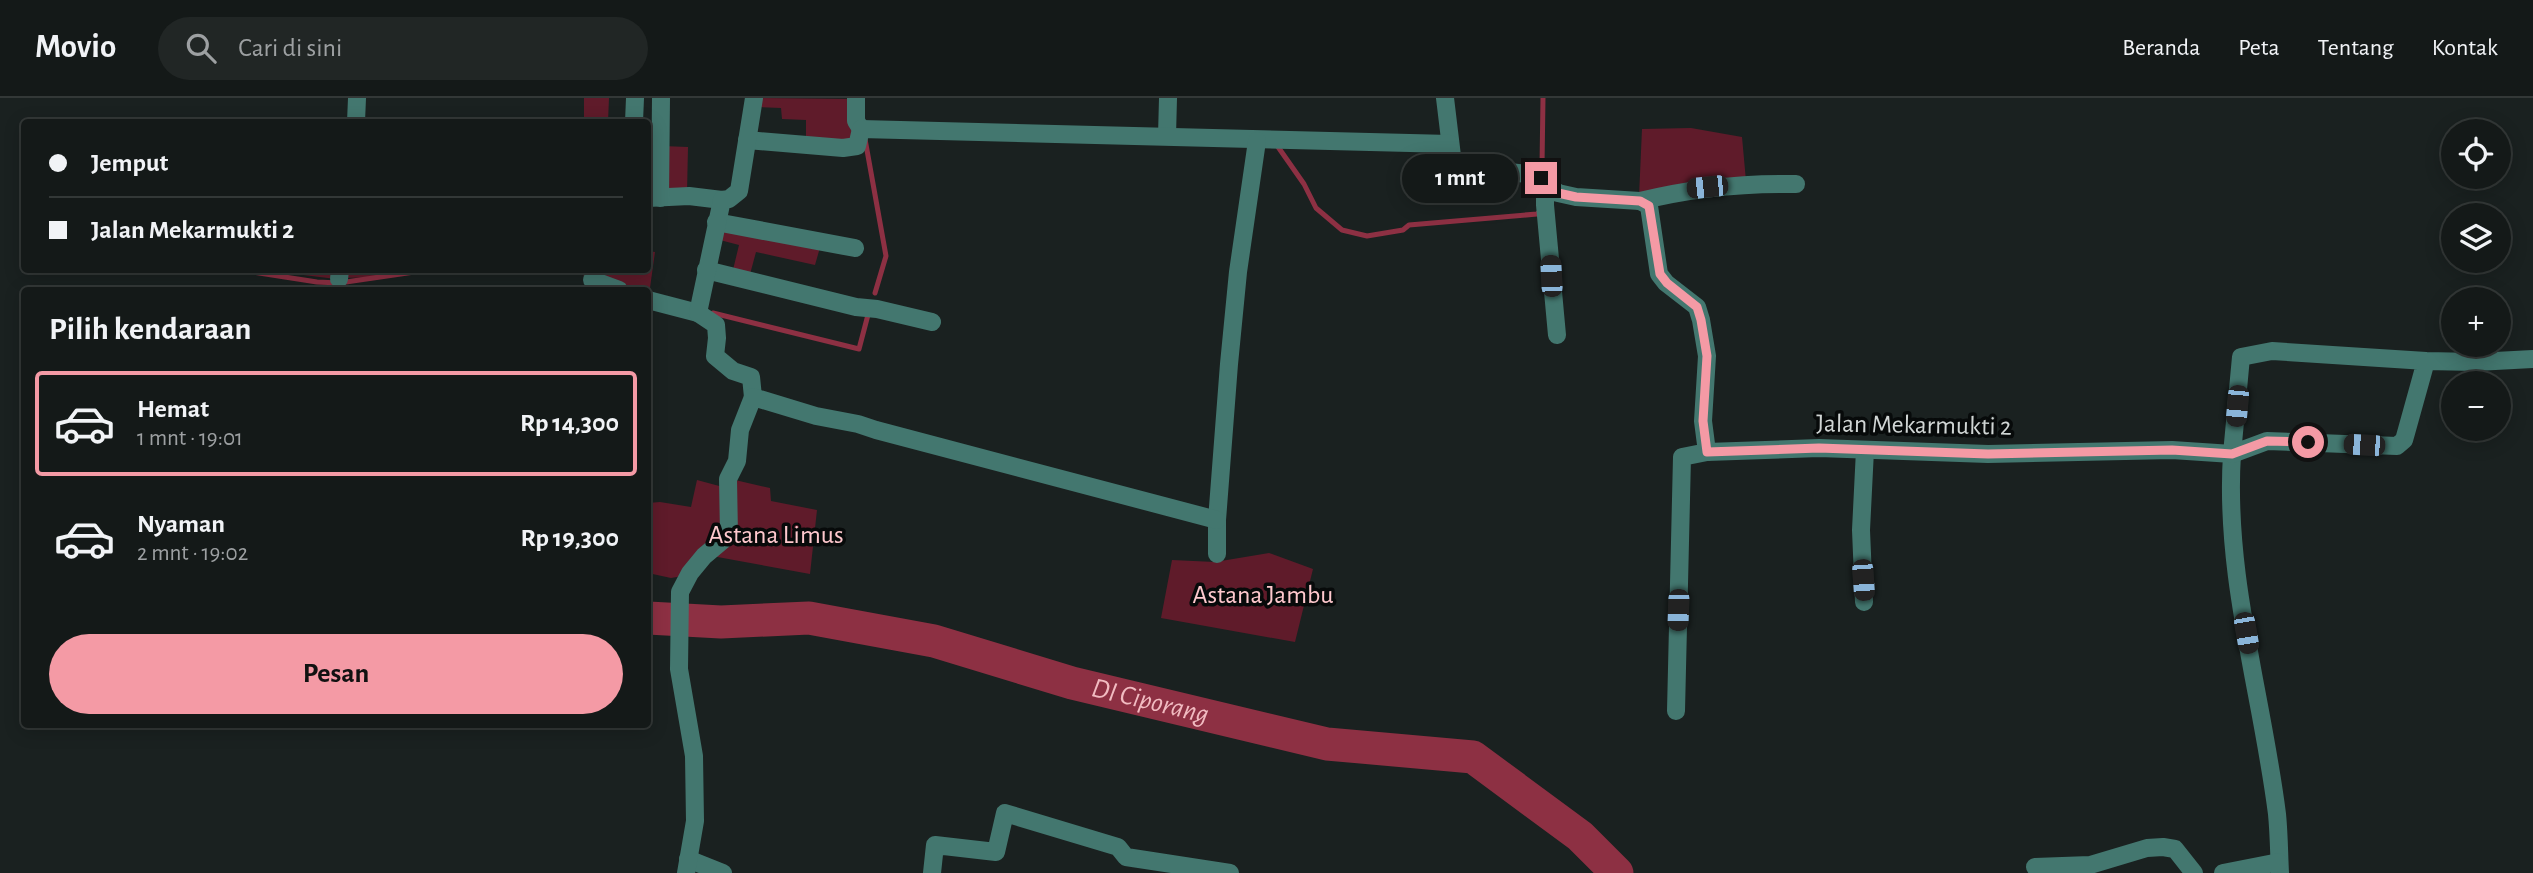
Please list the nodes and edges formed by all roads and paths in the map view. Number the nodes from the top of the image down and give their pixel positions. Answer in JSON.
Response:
{"nodes":[{"id":1,"x":357,"y":98,"type":"edge"},
{"id":2,"x":635,"y":98,"type":"edge"},
{"id":3,"x":661,"y":98,"type":"edge"},
{"id":4,"x":754,"y":98,"type":"edge"},
{"id":5,"x":856,"y":98,"type":"edge"},
{"id":6,"x":1168,"y":98,"type":"edge"},
{"id":7,"x":1445,"y":98,"type":"edge"},
{"id":8,"x":356,"y":119,"type":"edge"},
{"id":9,"x":634,"y":119,"type":"edge"},
{"id":10,"x":861,"y":129,"type":"junction"},
{"id":11,"x":1167,"y":136,"type":"junction"},
{"id":12,"x":747,"y":140,"type":"junction"},
{"id":13,"x":1257,"y":141,"type":"junction"},
{"id":14,"x":1450,"y":144,"type":"junction"},
{"id":15,"x":1545,"y":181,"type":"junction"},
{"id":16,"x":1796,"y":184,"type":"dead end"},
{"id":17,"x":654,"y":198,"type":"edge"},
{"id":18,"x":722,"y":200,"type":"junction"},
{"id":19,"x":1640,"y":201,"type":"junction"},
{"id":20,"x":716,"y":222,"type":"junction"},
{"id":21,"x":855,"y":248,"type":"dead end"},
{"id":22,"x":706,"y":270,"type":"junction"},
{"id":23,"x":592,"y":279,"type":"dead end"},
{"id":24,"x":612,"y":287,"type":"edge"},
{"id":25,"x":651,"y":301,"type":"edge"},
{"id":26,"x":698,"y":313,"type":"junction"},
{"id":27,"x":932,"y":322,"type":"dead end"},
{"id":28,"x":1557,"y":335,"type":"dead end"},
{"id":29,"x":2533,"y":359,"type":"edge"},
{"id":30,"x":2426,"y":361,"type":"junction"},
{"id":31,"x":753,"y":397,"type":"junction"},
{"id":32,"x":1865,"y":450,"type":"junction"},
{"id":33,"x":1707,"y":452,"type":"junction"},
{"id":34,"x":2232,"y":454,"type":"junction"},
{"id":35,"x":1217,"y":520,"type":"junction"},
{"id":36,"x":1217,"y":554,"type":"dead end"},
{"id":37,"x":1864,"y":602,"type":"dead end"},
{"id":38,"x":1675,"y":711,"type":"dead end"},
{"id":39,"x":687,"y":866,"type":"edge"},
{"id":40,"x":2035,"y":867,"type":"dead end"},
{"id":41,"x":2280,"y":868,"type":"edge"},
{"id":42,"x":1192,"y":870,"type":"edge"},
{"id":43,"x":723,"y":873,"type":"edge"},
{"id":44,"x":932,"y":873,"type":"edge"},
{"id":45,"x":1230,"y":873,"type":"edge"},
{"id":46,"x":2194,"y":873,"type":"edge"},
{"id":47,"x":2223,"y":873,"type":"edge"}],
"edges":[{"from":1,"to":8,"type":"street"},
{"from":2,"to":9,"type":"street"},
{"from":3,"to":17,"type":"street"},
{"from":4,"to":12,"type":"street"},
{"from":5,"to":10,"type":"street"},
{"from":6,"to":11,"type":"street"},
{"from":7,"to":14,"type":"street"},
{"from":10,"to":11,"type":"street"},
{"from":10,"to":12,"type":"street"},
{"from":11,"to":13,"type":"street"},
{"from":12,"to":18,"type":"street"},
{"from":13,"to":14,"type":"street"},
{"from":13,"to":35,"type":"street"},
{"from":14,"to":15,"type":"street"},
{"from":15,"to":19,"type":"street"},
{"from":15,"to":28,"type":"street"},
{"from":16,"to":19,"type":"street"},
{"from":17,"to":18,"type":"street"},
{"from":18,"to":20,"type":"street"},
{"from":19,"to":33,"type":"street"},
{"from":20,"to":21,"type":"street"},
{"from":20,"to":22,"type":"street"},
{"from":22,"to":26,"type":"street"},
{"from":22,"to":27,"type":"street"},
{"from":23,"to":24,"type":"street"},
{"from":25,"to":26,"type":"street"},
{"from":26,"to":31,"type":"street"},
{"from":29,"to":30,"type":"street"},
{"from":30,"to":34,"type":"street"},
{"from":30,"to":34,"type":"street"},
{"from":31,"to":35,"type":"street"},
{"from":31,"to":39,"type":"street"},
{"from":32,"to":33,"type":"street","name":"Jalan Mekarmukti 2"},
{"from":32,"to":34,"type":"street","name":"Jalan Mekarmukti 2"},
{"from":32,"to":37,"type":"street"},
{"from":33,"to":38,"type":"street"},
{"from":34,"to":41,"type":"street"},
{"from":35,"to":36,"type":"street"},
{"from":39,"to":43,"type":"street"},
{"from":40,"to":46,"type":"street"},
{"from":41,"to":47,"type":"street"},
{"from":42,"to":44,"type":"street"},
{"from":42,"to":45,"type":"street"}]}
